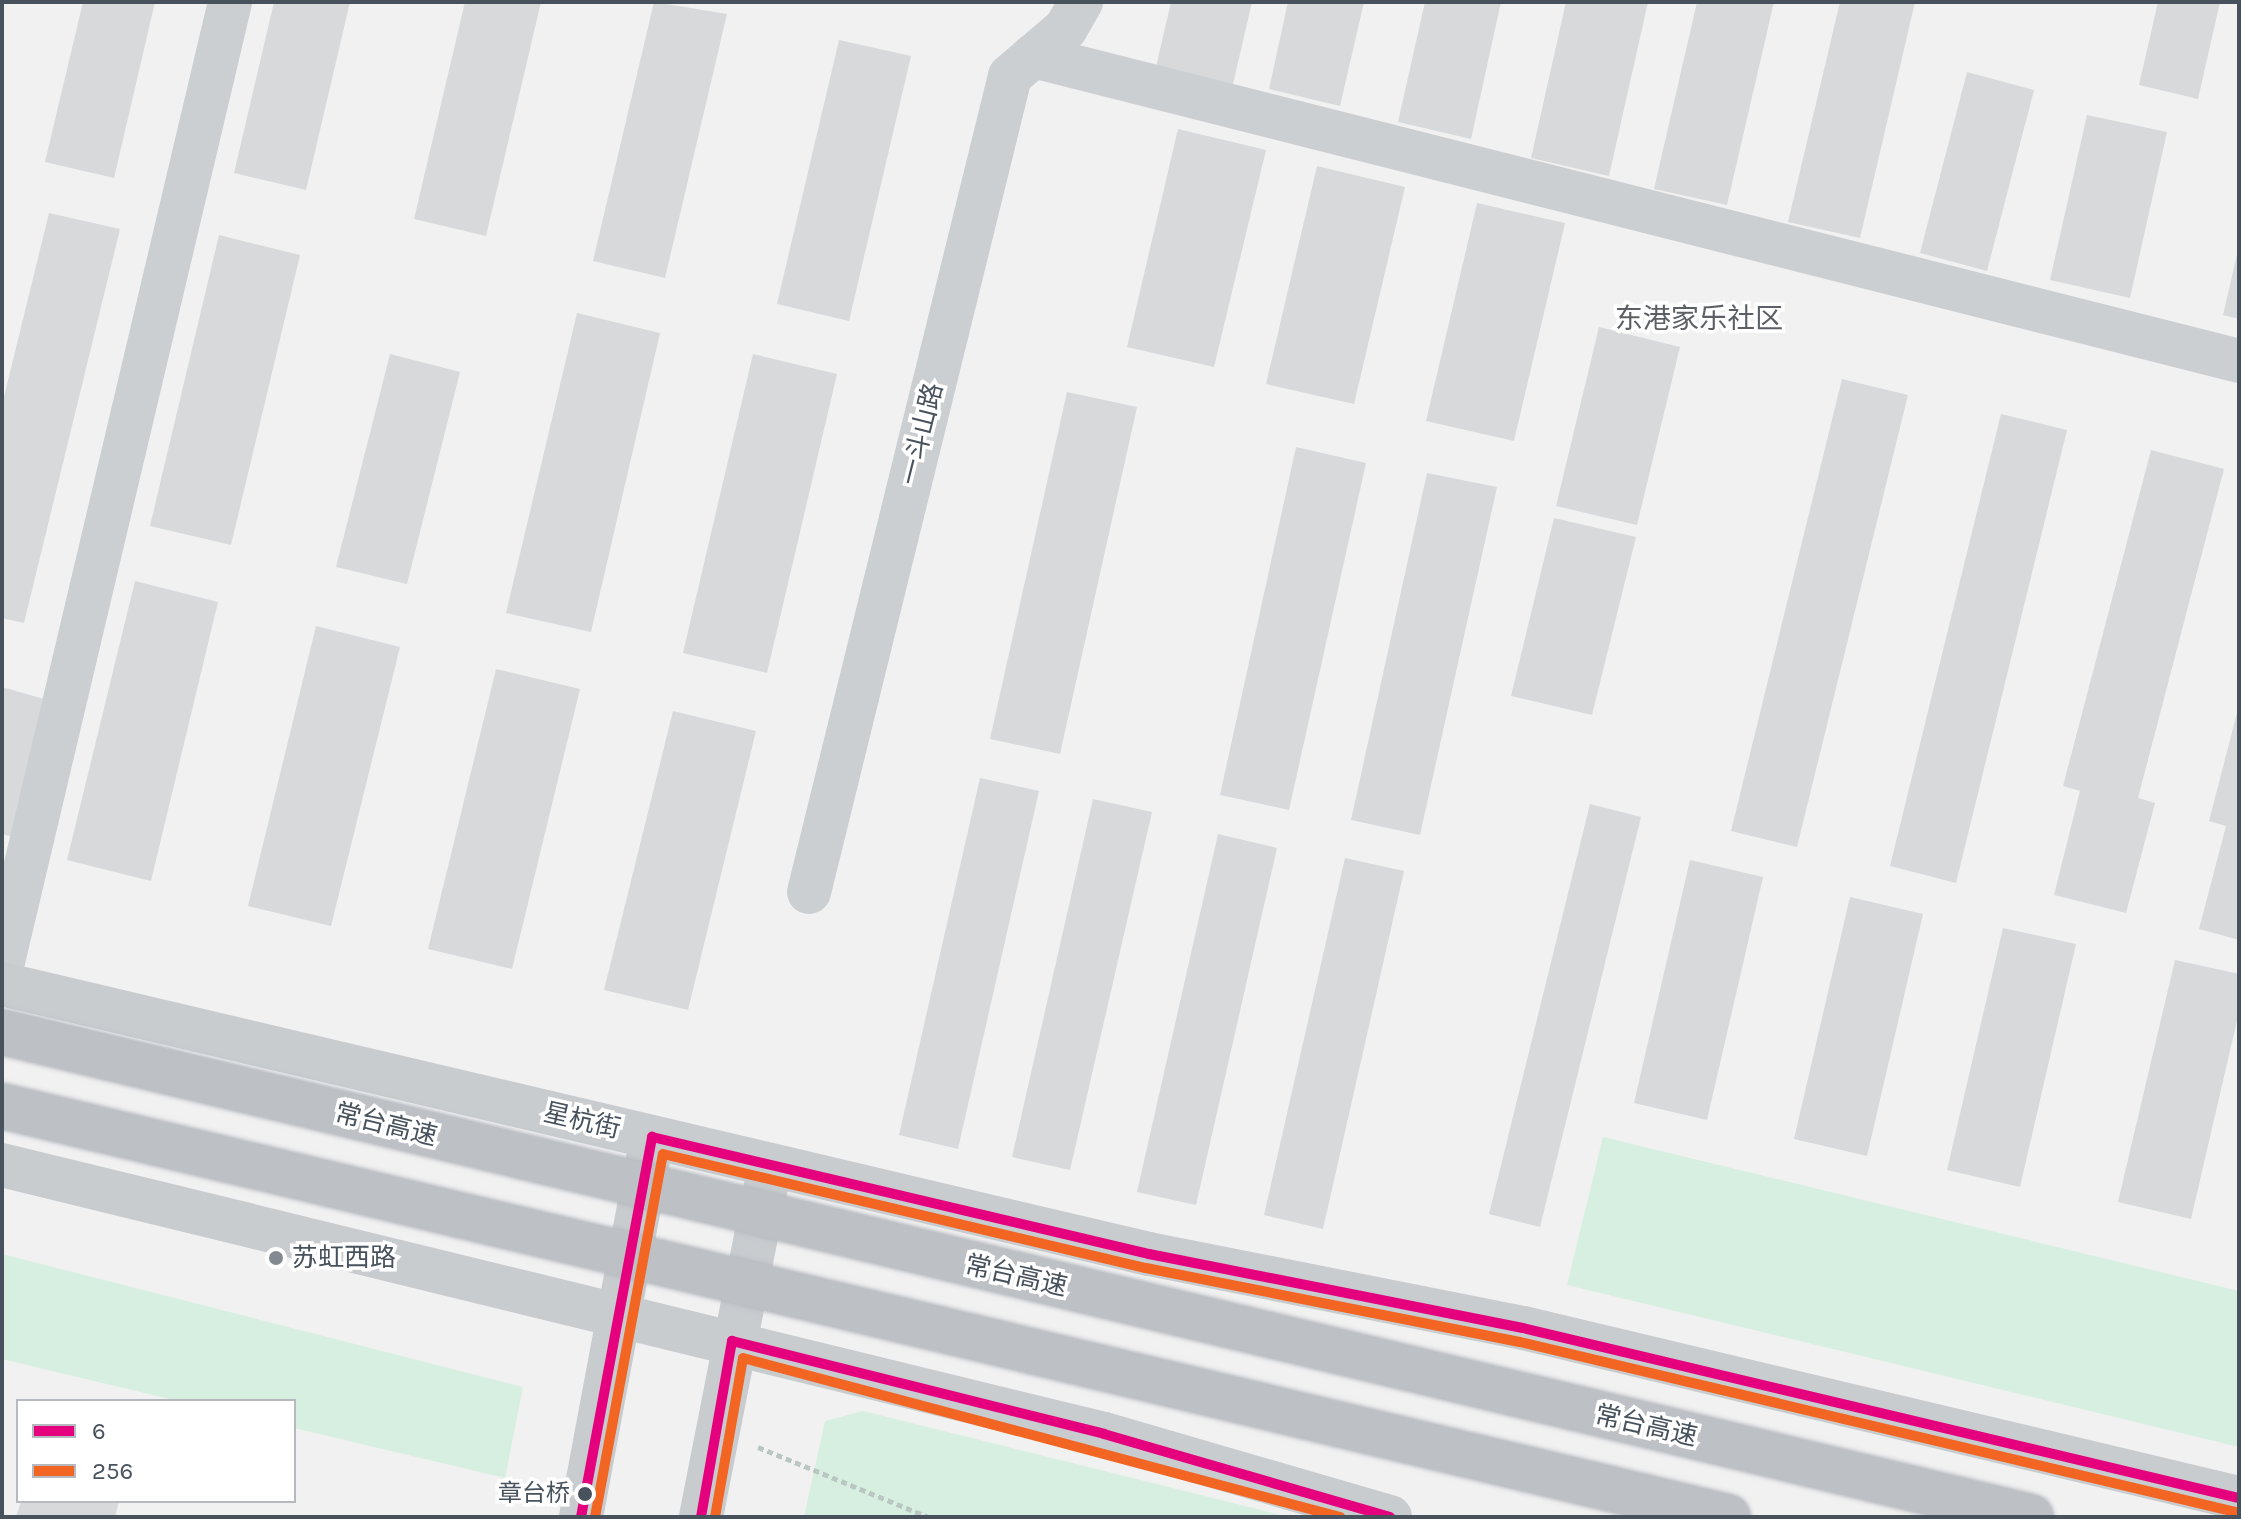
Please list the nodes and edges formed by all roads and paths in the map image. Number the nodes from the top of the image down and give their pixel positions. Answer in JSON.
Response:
{"nodes":[{"id":1,"x":230,"y":2,"type":"edge"},
{"id":2,"x":1081,"y":2,"type":"edge"},
{"id":3,"x":1033,"y":56,"type":"junction"},
{"id":4,"x":2239,"y":361,"type":"edge"},
{"id":5,"x":809,"y":892,"type":"dead end"},
{"id":6,"x":2,"y":966,"type":"edge"},
{"id":7,"x":2,"y":984,"type":"edge"},
{"id":8,"x":2,"y":1032,"type":"edge"},
{"id":9,"x":2,"y":1106,"type":"edge"},
{"id":10,"x":652,"y":1137,"type":"junction"},
{"id":11,"x":2,"y":1165,"type":"edge"},
{"id":12,"x":770,"y":1165,"type":"junction"},
{"id":13,"x":615,"y":1311,"type":"junction"},
{"id":14,"x":732,"y":1341,"type":"junction"},
{"id":15,"x":716,"y":1432,"type":"junction"},
{"id":16,"x":2239,"y":1498,"type":"edge"},
{"id":17,"x":581,"y":1517,"type":"edge"},
{"id":18,"x":701,"y":1517,"type":"edge"},
{"id":19,"x":929,"y":1517,"type":"edge"},
{"id":20,"x":1390,"y":1517,"type":"edge"},
{"id":21,"x":1728,"y":1517,"type":"edge"},
{"id":22,"x":2031,"y":1517,"type":"edge"}],
"edges":[{"from":1,"to":6,"type":"street"},
{"from":2,"to":3,"type":"street","name":"一斗山路"},
{"from":3,"to":4,"type":"street"},
{"from":3,"to":5,"type":"street","name":"一斗山路"},
{"from":7,"to":10,"type":"main road","name":"星杭街"},
{"from":8,"to":22,"type":"highway","name":"常台高速","bridge":true},
{"from":9,"to":21,"type":"highway","bridge":true},
{"from":10,"to":12,"type":"main road","name":"星杭街"},
{"from":10,"to":13,"type":"main road"},
{"from":11,"to":13,"type":"main road"},
{"from":12,"to":14,"type":"main road"},
{"from":12,"to":16,"type":"main road","name":"星杭街"},
{"from":13,"to":14,"type":"main road"},
{"from":13,"to":17,"type":"main road"},
{"from":14,"to":15,"type":"main road"},
{"from":14,"to":20,"type":"main road"},
{"from":15,"to":18,"type":"main road"},
{"from":15,"to":19,"type":"path"}]}
